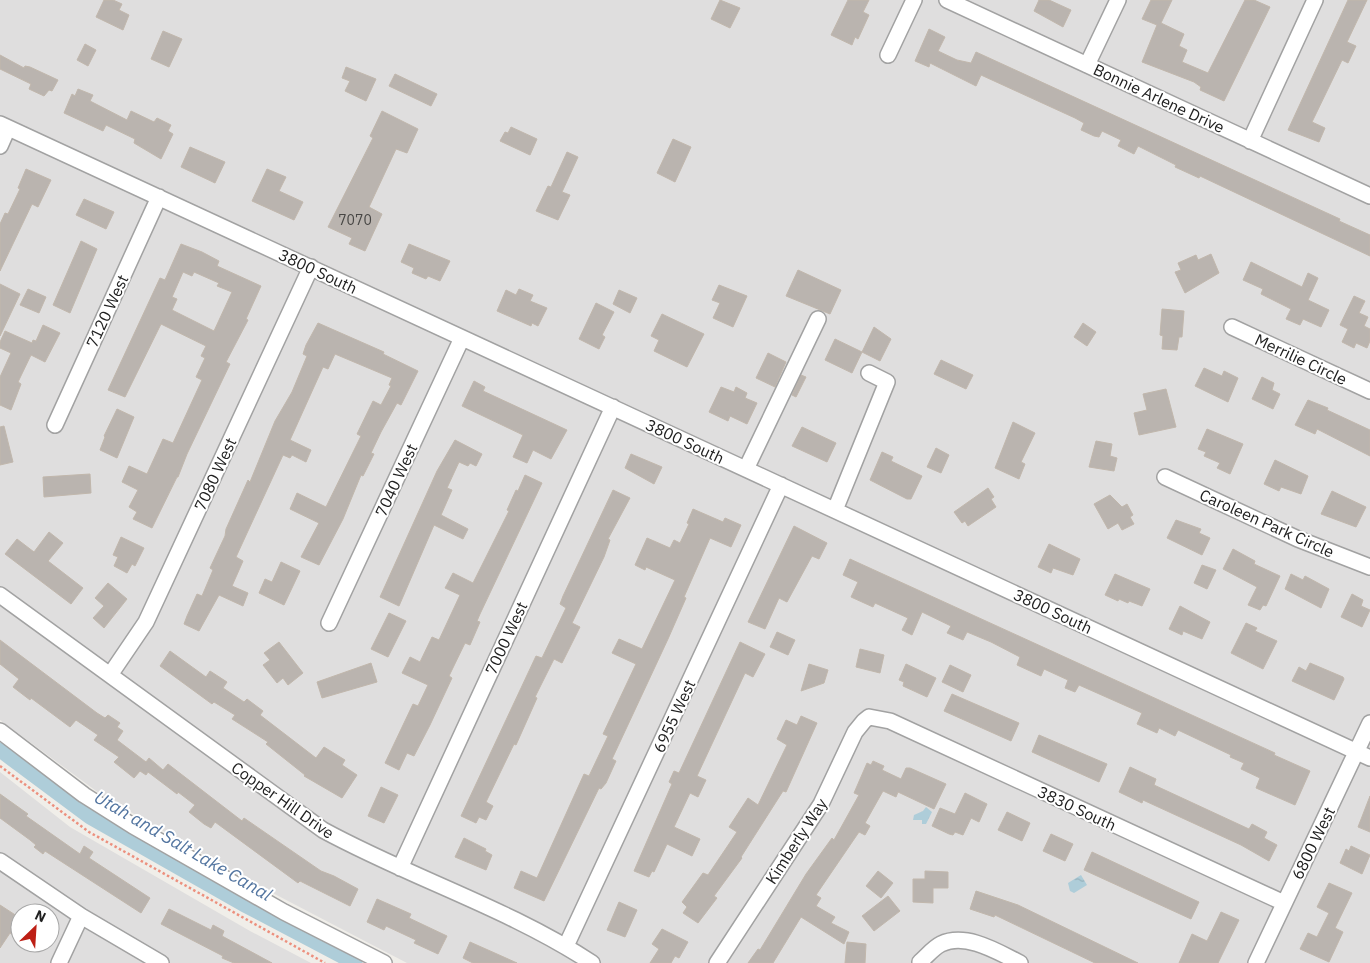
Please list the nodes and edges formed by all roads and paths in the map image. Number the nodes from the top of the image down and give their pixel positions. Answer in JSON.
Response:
{"nodes":[{"id":1,"x":914,"y":0,"type":"edge"},
{"id":2,"x":947,"y":0,"type":"edge"},
{"id":3,"x":1118,"y":0,"type":"edge"},
{"id":4,"x":1315,"y":0,"type":"edge"},
{"id":5,"x":888,"y":55,"type":"dead end"},
{"id":6,"x":1087,"y":65,"type":"junction"},
{"id":7,"x":4,"y":126,"type":"edge"},
{"id":8,"x":1250,"y":141,"type":"junction"},
{"id":9,"x":0,"y":146,"type":"edge"},
{"id":10,"x":1370,"y":196,"type":"edge"},
{"id":11,"x":159,"y":197,"type":"junction"},
{"id":12,"x":311,"y":267,"type":"junction"},
{"id":13,"x":818,"y":319,"type":"dead end"},
{"id":14,"x":1232,"y":327,"type":"dead end"},
{"id":15,"x":462,"y":338,"type":"junction"},
{"id":16,"x":869,"y":373,"type":"dead end"},
{"id":17,"x":1370,"y":391,"type":"edge"},
{"id":18,"x":613,"y":408,"type":"junction"},
{"id":19,"x":54,"y":425,"type":"dead end"},
{"id":20,"x":746,"y":469,"type":"junction"},
{"id":21,"x":1165,"y":477,"type":"dead end"},
{"id":22,"x":781,"y":485,"type":"junction"},
{"id":23,"x":835,"y":510,"type":"junction"},
{"id":24,"x":1370,"y":567,"type":"edge"},
{"id":25,"x":0,"y":595,"type":"edge"},
{"id":26,"x":330,"y":623,"type":"dead end"},
{"id":27,"x":110,"y":675,"type":"junction"},
{"id":28,"x":869,"y":717,"type":"joint"},
{"id":29,"x":1370,"y":723,"type":"edge"},
{"id":30,"x":0,"y":731,"type":"edge"},
{"id":31,"x":1364,"y":755,"type":"edge"},
{"id":32,"x":0,"y":766,"type":"edge"},
{"id":33,"x":0,"y":861,"type":"edge"},
{"id":34,"x":400,"y":868,"type":"junction"},
{"id":35,"x":1284,"y":903,"type":"junction"},
{"id":36,"x":81,"y":916,"type":"junction"},
{"id":37,"x":566,"y":946,"type":"junction"},
{"id":38,"x":920,"y":962,"type":"edge"},
{"id":39,"x":59,"y":963,"type":"edge"},
{"id":40,"x":161,"y":963,"type":"edge"},
{"id":41,"x":324,"y":963,"type":"edge"},
{"id":42,"x":384,"y":963,"type":"edge"},
{"id":43,"x":592,"y":963,"type":"edge"},
{"id":44,"x":717,"y":963,"type":"edge"},
{"id":45,"x":1020,"y":963,"type":"edge"},
{"id":46,"x":1256,"y":963,"type":"edge"}],
"edges":[{"from":1,"to":5,"type":"street"},
{"from":2,"to":6,"type":"street","name":"Bonnie Arlene Drive"},
{"from":3,"to":6,"type":"street"},
{"from":4,"to":8,"type":"street"},
{"from":6,"to":8,"type":"street","name":"Bonnie Arlene Drive"},
{"from":7,"to":9,"type":"street"},
{"from":7,"to":11,"type":"street","name":"3800 South"},
{"from":8,"to":10,"type":"street","name":"Bonnie Arlene Drive"},
{"from":11,"to":12,"type":"street","name":"3800 South"},
{"from":11,"to":19,"type":"street","name":"7120 West"},
{"from":12,"to":15,"type":"street","name":"3800 South"},
{"from":12,"to":27,"type":"street","name":"7080 West"},
{"from":13,"to":20,"type":"street"},
{"from":14,"to":17,"type":"street","name":"Merrilie Circle"},
{"from":15,"to":18,"type":"street","name":"3800 South"},
{"from":15,"to":26,"type":"street","name":"7040 West"},
{"from":16,"to":23,"type":"street"},
{"from":18,"to":20,"type":"street","name":"3800 South"},
{"from":18,"to":34,"type":"street","name":"7000 West"},
{"from":20,"to":22,"type":"street","name":"3800 South"},
{"from":21,"to":24,"type":"street","name":"Caroleen Park Circle"},
{"from":22,"to":23,"type":"street","name":"3800 South"},
{"from":22,"to":37,"type":"street","name":"6955 West"},
{"from":23,"to":31,"type":"street","name":"3800 South"},
{"from":25,"to":27,"type":"street","name":"Copper Hill Drive"},
{"from":27,"to":34,"type":"street","name":"Copper Hill Drive"},
{"from":28,"to":35,"type":"street","name":"3830 South"},
{"from":28,"to":44,"type":"street","name":"Kimberly Way"},
{"from":29,"to":31,"type":"street","name":"6800 West"},
{"from":30,"to":42,"type":"street"},
{"from":31,"to":35,"type":"street","name":"6800 West"},
{"from":32,"to":41,"type":"path"},
{"from":33,"to":36,"type":"street"},
{"from":34,"to":37,"type":"street","name":"Copper Hill Drive"},
{"from":35,"to":46,"type":"street","name":"6800 West"},
{"from":36,"to":39,"type":"street"},
{"from":36,"to":40,"type":"street"},
{"from":37,"to":43,"type":"street","name":"Copper Hill Drive"},
{"from":38,"to":45,"type":"street"}]}
